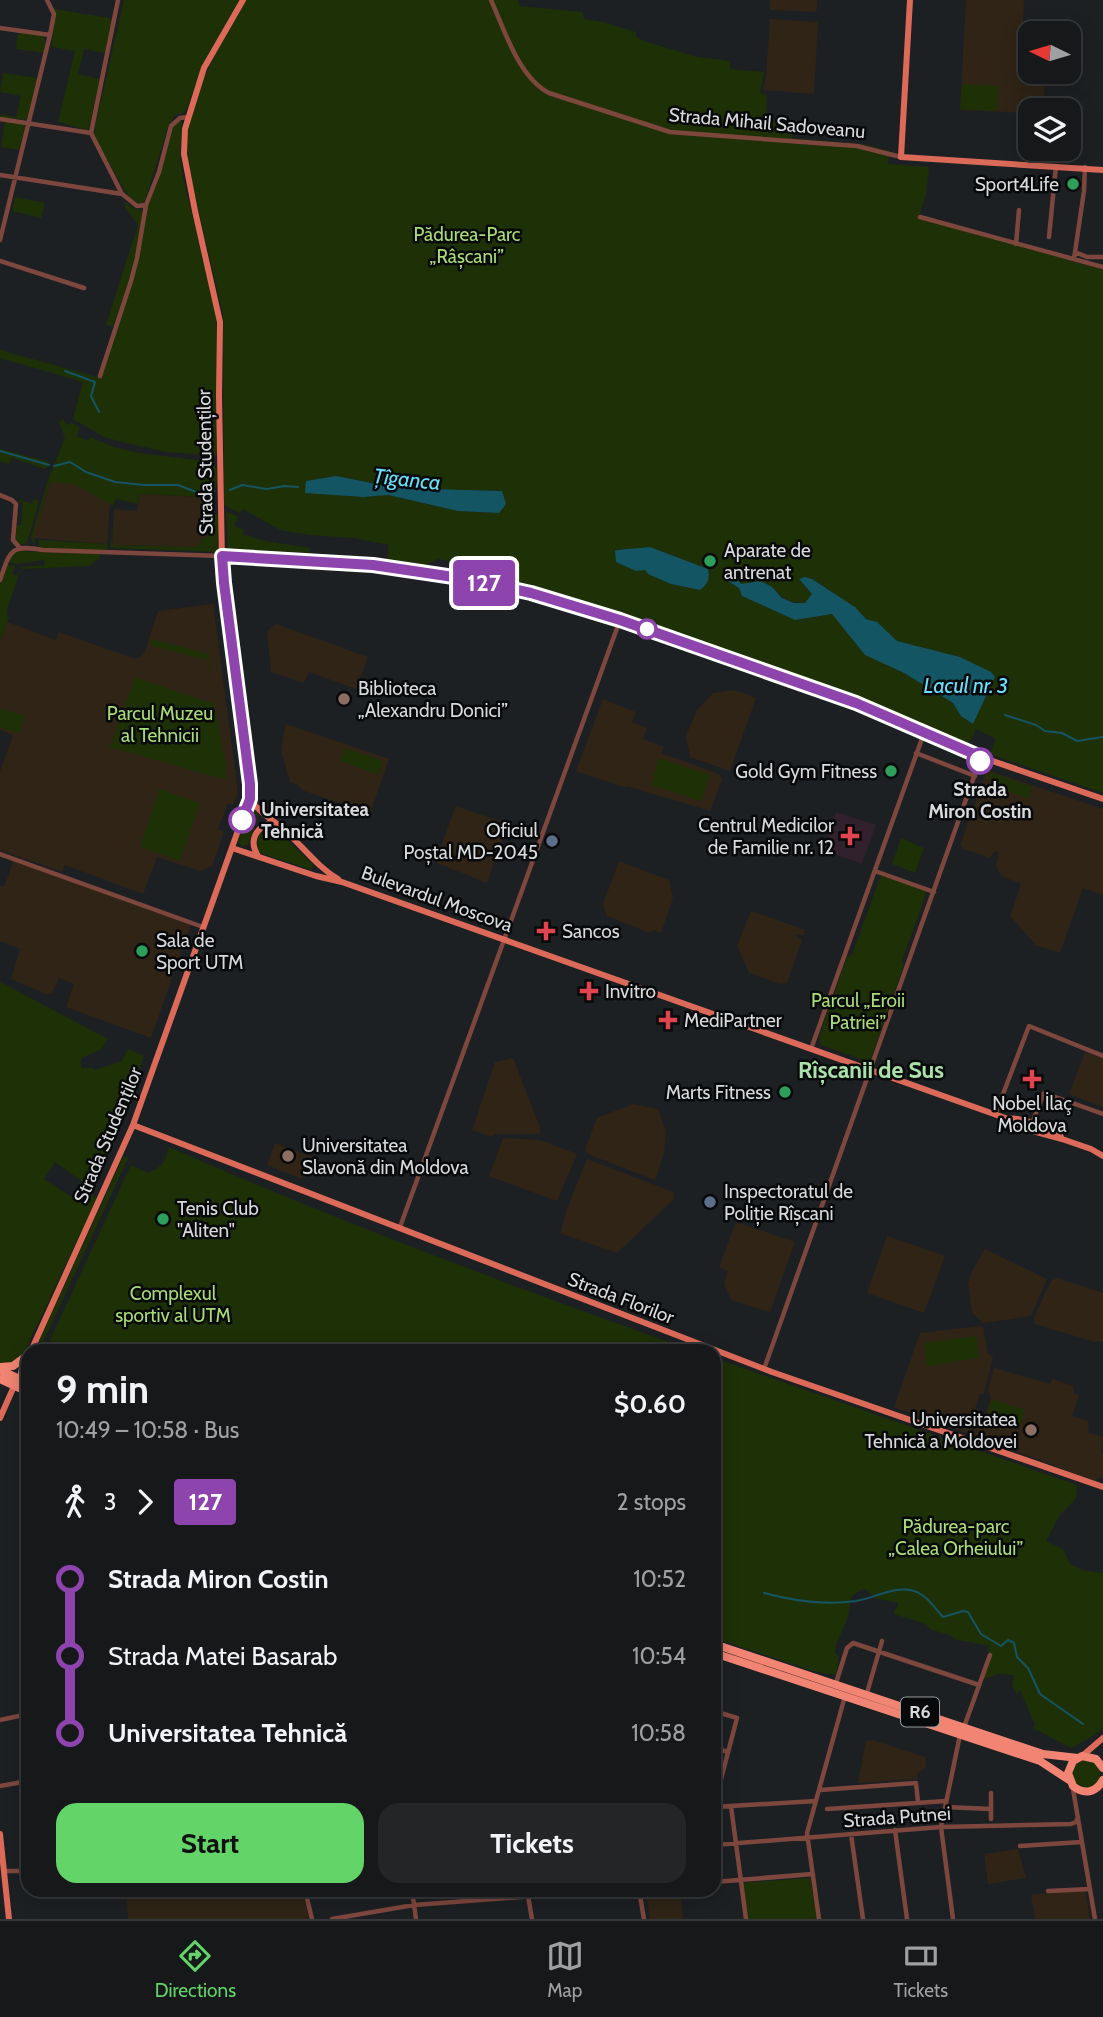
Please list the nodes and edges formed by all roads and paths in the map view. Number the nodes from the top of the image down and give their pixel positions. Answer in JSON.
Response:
{"nodes":[{"id":1,"x":47,"y":0,"type":"edge"},
{"id":2,"x":118,"y":0,"type":"edge"},
{"id":3,"x":243,"y":0,"type":"edge"},
{"id":4,"x":491,"y":0,"type":"edge"},
{"id":5,"x":910,"y":0,"type":"edge"},
{"id":6,"x":0,"y":28,"type":"edge"},
{"id":7,"x":50,"y":35,"type":"junction"},
{"id":8,"x":188,"y":117,"type":"junction"},
{"id":9,"x":0,"y":119,"type":"edge"},
{"id":10,"x":29,"y":123,"type":"junction"},
{"id":11,"x":91,"y":133,"type":"junction"},
{"id":12,"x":901,"y":157,"type":"junction"},
{"id":13,"x":1056,"y":166,"type":"junction"},
{"id":14,"x":1085,"y":167,"type":"junction"},
{"id":15,"x":1103,"y":170,"type":"edge"},
{"id":16,"x":0,"y":175,"type":"edge"},
{"id":17,"x":15,"y":178,"type":"junction"},
{"id":18,"x":122,"y":194,"type":"junction"},
{"id":19,"x":146,"y":205,"type":"junction"},
{"id":20,"x":1019,"y":210,"type":"dead end"},
{"id":21,"x":920,"y":217,"type":"dead end"},
{"id":22,"x":1049,"y":237,"type":"dead end"},
{"id":23,"x":0,"y":240,"type":"edge"},
{"id":24,"x":1016,"y":244,"type":"junction"},
{"id":25,"x":1075,"y":252,"type":"junction"},
{"id":26,"x":1103,"y":257,"type":"edge"},
{"id":27,"x":1074,"y":259,"type":"junction"},
{"id":28,"x":0,"y":261,"type":"edge"},
{"id":29,"x":1103,"y":267,"type":"edge"},
{"id":30,"x":84,"y":288,"type":"dead end"},
{"id":31,"x":100,"y":376,"type":"dead end"},
{"id":32,"x":0,"y":495,"type":"edge"},
{"id":33,"x":20,"y":547,"type":"junction"},
{"id":34,"x":222,"y":556,"type":"junction"},
{"id":35,"x":3,"y":561,"type":"edge"},
{"id":36,"x":0,"y":580,"type":"edge"},
{"id":37,"x":620,"y":620,"type":"junction"},
{"id":38,"x":923,"y":733,"type":"junction"},
{"id":39,"x":916,"y":753,"type":"junction"},
{"id":40,"x":981,"y":757,"type":"junction"},
{"id":41,"x":975,"y":776,"type":"junction"},
{"id":42,"x":250,"y":799,"type":"junction"},
{"id":43,"x":1103,"y":799,"type":"edge"},
{"id":44,"x":273,"y":822,"type":"junction"},
{"id":45,"x":232,"y":848,"type":"junction"},
{"id":46,"x":0,"y":854,"type":"edge"},
{"id":47,"x":258,"y":856,"type":"junction"},
{"id":48,"x":317,"y":863,"type":"junction"},
{"id":49,"x":875,"y":871,"type":"junction"},
{"id":50,"x":309,"y":874,"type":"junction"},
{"id":51,"x":342,"y":882,"type":"junction"},
{"id":52,"x":934,"y":891,"type":"junction"},
{"id":53,"x":204,"y":927,"type":"junction"},
{"id":54,"x":504,"y":940,"type":"junction"},
{"id":55,"x":811,"y":1049,"type":"junction"},
{"id":56,"x":1103,"y":1056,"type":"edge"},
{"id":57,"x":870,"y":1070,"type":"junction"},
{"id":58,"x":1103,"y":1114,"type":"edge"},
{"id":59,"x":995,"y":1115,"type":"junction"},
{"id":60,"x":1008,"y":1119,"type":"junction"},
{"id":61,"x":1032,"y":1124,"type":"junction"},
{"id":62,"x":133,"y":1125,"type":"junction"},
{"id":63,"x":1062,"y":1139,"type":"junction"},
{"id":64,"x":1091,"y":1149,"type":"junction"},
{"id":65,"x":1103,"y":1150,"type":"edge"},
{"id":66,"x":1103,"y":1156,"type":"edge"},
{"id":67,"x":400,"y":1227,"type":"junction"},
{"id":68,"x":34,"y":1344,"type":"edge"},
{"id":69,"x":700,"y":1344,"type":"edge"},
{"id":70,"x":721,"y":1352,"type":"edge"},
{"id":71,"x":21,"y":1360,"type":"edge"},
{"id":72,"x":0,"y":1369,"type":"edge"},
{"id":73,"x":764,"y":1369,"type":"junction"},
{"id":74,"x":0,"y":1379,"type":"edge"},
{"id":75,"x":21,"y":1384,"type":"edge"},
{"id":76,"x":21,"y":1384,"type":"edge"},
{"id":77,"x":21,"y":1387,"type":"edge"},
{"id":78,"x":10,"y":1395,"type":"joint"},
{"id":79,"x":0,"y":1418,"type":"edge"},
{"id":80,"x":1103,"y":1487,"type":"edge"},
{"id":81,"x":882,"y":1642,"type":"dead end"},
{"id":82,"x":721,"y":1647,"type":"edge"},
{"id":83,"x":879,"y":1651,"type":"junction"},
{"id":84,"x":721,"y":1655,"type":"edge"},
{"id":85,"x":990,"y":1655,"type":"dead end"},
{"id":86,"x":762,"y":1664,"type":"junction"},
{"id":87,"x":836,"y":1683,"type":"junction"},
{"id":88,"x":979,"y":1685,"type":"junction"},
{"id":89,"x":867,"y":1693,"type":"junction"},
{"id":90,"x":845,"y":1696,"type":"junction"},
{"id":91,"x":721,"y":1713,"type":"edge"},
{"id":92,"x":21,"y":1716,"type":"edge"},
{"id":93,"x":0,"y":1720,"type":"edge"},
{"id":94,"x":962,"y":1731,"type":"junction"},
{"id":95,"x":1103,"y":1738,"type":"edge"},
{"id":96,"x":721,"y":1750,"type":"edge"},
{"id":97,"x":728,"y":1752,"type":"junction"},
{"id":98,"x":1080,"y":1757,"type":"junction"},
{"id":99,"x":1103,"y":1766,"type":"edge"},
{"id":100,"x":721,"y":1779,"type":"edge"},
{"id":101,"x":1103,"y":1780,"type":"edge"},
{"id":102,"x":21,"y":1782,"type":"edge"},
{"id":103,"x":1071,"y":1783,"type":"junction"},
{"id":104,"x":0,"y":1786,"type":"edge"},
{"id":105,"x":820,"y":1790,"type":"junction"},
{"id":106,"x":1099,"y":1791,"type":"edge"},
{"id":107,"x":1085,"y":1792,"type":"junction"},
{"id":108,"x":991,"y":1793,"type":"dead end"},
{"id":109,"x":816,"y":1801,"type":"junction"},
{"id":110,"x":918,"y":1802,"type":"junction"},
{"id":111,"x":945,"y":1804,"type":"junction"},
{"id":112,"x":731,"y":1806,"type":"junction"},
{"id":113,"x":1077,"y":1806,"type":"junction"},
{"id":114,"x":721,"y":1807,"type":"edge"},
{"id":115,"x":827,"y":1809,"type":"dead end"},
{"id":116,"x":991,"y":1809,"type":"junction"},
{"id":117,"x":1078,"y":1817,"type":"junction"},
{"id":118,"x":991,"y":1819,"type":"dead end"},
{"id":119,"x":941,"y":1827,"type":"junction"},
{"id":120,"x":895,"y":1830,"type":"junction"},
{"id":121,"x":0,"y":1834,"type":"edge"},
{"id":122,"x":851,"y":1834,"type":"junction"},
{"id":123,"x":807,"y":1837,"type":"junction"},
{"id":124,"x":1082,"y":1842,"type":"junction"},
{"id":125,"x":734,"y":1843,"type":"junction"},
{"id":126,"x":721,"y":1844,"type":"edge"},
{"id":127,"x":1020,"y":1846,"type":"dead end"},
{"id":128,"x":21,"y":1872,"type":"edge"},
{"id":129,"x":813,"y":1874,"type":"junction"},
{"id":130,"x":3,"y":1876,"type":"edge"},
{"id":131,"x":740,"y":1881,"type":"junction"},
{"id":132,"x":721,"y":1882,"type":"edge"},
{"id":133,"x":1090,"y":1889,"type":"junction"},
{"id":134,"x":1048,"y":1891,"type":"dead end"},
{"id":135,"x":307,"y":1897,"type":"edge"},
{"id":136,"x":413,"y":1897,"type":"edge"},
{"id":137,"x":528,"y":1897,"type":"joint"},
{"id":138,"x":640,"y":1897,"type":"edge"},
{"id":139,"x":414,"y":1905,"type":"junction"},
{"id":140,"x":9,"y":1919,"type":"edge"},
{"id":141,"x":312,"y":1919,"type":"edge"},
{"id":142,"x":332,"y":1919,"type":"edge"},
{"id":143,"x":416,"y":1919,"type":"edge"},
{"id":144,"x":532,"y":1919,"type":"edge"},
{"id":145,"x":644,"y":1919,"type":"edge"},
{"id":146,"x":746,"y":1919,"type":"edge"},
{"id":147,"x":819,"y":1919,"type":"edge"},
{"id":148,"x":863,"y":1919,"type":"edge"},
{"id":149,"x":907,"y":1919,"type":"edge"},
{"id":150,"x":953,"y":1919,"type":"edge"},
{"id":151,"x":1095,"y":1919,"type":"edge"}],
"edges":[{"from":1,"to":7,"type":"street"},
{"from":2,"to":11,"type":"street"},
{"from":3,"to":8,"type":"main road","name":"Strada Studenților"},
{"from":4,"to":12,"type":"street","name":"Strada Mihail Sadoveanu"},
{"from":5,"to":12,"type":"main road"},
{"from":6,"to":7,"type":"street"},
{"from":7,"to":10,"type":"street"},
{"from":8,"to":19,"type":"street","name":"Strada Studenților"},
{"from":8,"to":34,"type":"main road","name":"Strada Studenților"},
{"from":9,"to":10,"type":"street"},
{"from":10,"to":11,"type":"street"},
{"from":10,"to":17,"type":"street"},
{"from":11,"to":18,"type":"street"},
{"from":12,"to":13,"type":"main road","name":"Strada Mihail Sadoveanu"},
{"from":13,"to":14,"type":"main road","name":"Strada Mihail Sadoveanu"},
{"from":13,"to":22,"type":"street"},
{"from":14,"to":15,"type":"main road","name":"Strada Mihail Sadoveanu"},
{"from":14,"to":25,"type":"street"},
{"from":16,"to":17,"type":"street"},
{"from":17,"to":18,"type":"street"},
{"from":17,"to":23,"type":"street"},
{"from":18,"to":19,"type":"street"},
{"from":19,"to":31,"type":"street","name":"Strada Studenților"},
{"from":20,"to":24,"type":"street"},
{"from":21,"to":24,"type":"street"},
{"from":24,"to":27,"type":"street"},
{"from":25,"to":26,"type":"street"},
{"from":25,"to":27,"type":"street"},
{"from":27,"to":29,"type":"street"},
{"from":28,"to":30,"type":"street"},
{"from":32,"to":33,"type":"street"},
{"from":33,"to":34,"type":"street"},
{"from":33,"to":35,"type":"street"},
{"from":34,"to":37,"type":"main road"},
{"from":34,"to":42,"type":"main road","name":"Strada Studenților"},
{"from":35,"to":36,"type":"street"},
{"from":37,"to":38,"type":"main road"},
{"from":37,"to":54,"type":"street"},
{"from":38,"to":39,"type":"street"},
{"from":38,"to":40,"type":"main road"},
{"from":39,"to":41,"type":"street"},
{"from":39,"to":49,"type":"street"},
{"from":40,"to":41,"type":"street"},
{"from":40,"to":43,"type":"main road"},
{"from":41,"to":52,"type":"street"},
{"from":42,"to":44,"type":"main road","name":"Bulevardul Moscova"},
{"from":42,"to":45,"type":"main road","name":"Strada Studenților"},
{"from":44,"to":47,"type":"main road"},
{"from":44,"to":48,"type":"main road","name":"Bulevardul Moscova"},
{"from":45,"to":47,"type":"main road","name":"Bulevardul Moscova"},
{"from":45,"to":53,"type":"main road","name":"Strada Studenților"},
{"from":46,"to":53,"type":"street"},
{"from":47,"to":50,"type":"main road","name":"Bulevardul Moscova"},
{"from":48,"to":50,"type":"main road"},
{"from":48,"to":51,"type":"main road","name":"Bulevardul Moscova"},
{"from":49,"to":52,"type":"street"},
{"from":49,"to":55,"type":"street"},
{"from":50,"to":51,"type":"main road","name":"Bulevardul Moscova"},
{"from":51,"to":54,"type":"main road","name":"Bulevardul Moscova"},
{"from":52,"to":57,"type":"street"},
{"from":53,"to":62,"type":"main road","name":"Strada Studenților"},
{"from":54,"to":55,"type":"main road","name":"Bulevardul Moscova"},
{"from":54,"to":67,"type":"street"},
{"from":55,"to":57,"type":"main road","name":"Bulevardul Moscova"},
{"from":56,"to":59,"type":"street"},
{"from":57,"to":59,"type":"main road","name":"Bulevardul Moscova"},
{"from":57,"to":73,"type":"street"},
{"from":58,"to":61,"type":"street"},
{"from":59,"to":60,"type":"main road","name":"Bulevardul Moscova"},
{"from":60,"to":61,"type":"main road","name":"Bulevardul Moscova"},
{"from":60,"to":63,"type":"main road","name":"Bulevardul Moscova"},
{"from":61,"to":63,"type":"main road","name":"Bulevardul Moscova"},
{"from":62,"to":67,"type":"main road","name":"Strada Florilor"},
{"from":62,"to":68,"type":"main road","name":"Strada Studenților"},
{"from":63,"to":64,"type":"main road","name":"Bulevardul Moscova"},
{"from":64,"to":65,"type":"main road","name":"Bulevardul Moscova"},
{"from":64,"to":66,"type":"main road","name":"Bulevardul Moscova"},
{"from":67,"to":69,"type":"main road","name":"Strada Florilor"},
{"from":70,"to":73,"type":"main road","name":"Strada Florilor"},
{"from":71,"to":72,"type":"highway"},
{"from":72,"to":75,"type":"highway"},
{"from":73,"to":80,"type":"main road","name":"Strada Florilor"},
{"from":74,"to":76,"type":"highway"},
{"from":77,"to":78,"type":"highway"},
{"from":78,"to":79,"type":"main road"},
{"from":81,"to":83,"type":"street"},
{"from":82,"to":86,"type":"highway","number":"R6"},
{"from":83,"to":87,"type":"street"},
{"from":83,"to":88,"type":"street"},
{"from":83,"to":89,"type":"street"},
{"from":84,"to":86,"type":"highway","number":"R6"},
{"from":85,"to":88,"type":"street"},
{"from":86,"to":87,"type":"highway","number":"R6"},
{"from":86,"to":90,"type":"highway","number":"R6"},
{"from":87,"to":89,"type":"highway","number":"R6"},
{"from":88,"to":94,"type":"street"},
{"from":89,"to":94,"type":"highway","number":"R6"},
{"from":90,"to":94,"type":"highway","number":"R6"},
{"from":90,"to":105,"type":"street"},
{"from":91,"to":97,"type":"street"},
{"from":92,"to":93,"type":"street"},
{"from":94,"to":98,"type":"highway","number":"R6"},
{"from":94,"to":103,"type":"highway","number":"R6"},
{"from":94,"to":111,"type":"street"},
{"from":95,"to":98,"type":"main road"},
{"from":96,"to":97,"type":"street"},
{"from":97,"to":100,"type":"street"},
{"from":98,"to":99,"type":"highway","number":"R6"},
{"from":98,"to":103,"type":"highway"},
{"from":101,"to":106,"type":"highway"},
{"from":102,"to":104,"type":"street"},
{"from":103,"to":107,"type":"highway","number":"R6"},
{"from":103,"to":113,"type":"street"},
{"from":105,"to":109,"type":"street"},
{"from":105,"to":110,"type":"street"},
{"from":106,"to":107,"type":"highway"},
{"from":107,"to":113,"type":"street"},
{"from":108,"to":116,"type":"street"},
{"from":109,"to":112,"type":"street"},
{"from":109,"to":123,"type":"street"},
{"from":110,"to":111,"type":"street"},
{"from":110,"to":115,"type":"street"},
{"from":111,"to":116,"type":"street"},
{"from":111,"to":119,"type":"street"},
{"from":112,"to":114,"type":"street"},
{"from":112,"to":125,"type":"street"},
{"from":113,"to":117,"type":"street"},
{"from":116,"to":118,"type":"street"},
{"from":117,"to":119,"type":"street","name":"Strada Putnei"},
{"from":117,"to":124,"type":"street"},
{"from":119,"to":120,"type":"street","name":"Strada Putnei"},
{"from":119,"to":150,"type":"street"},
{"from":120,"to":122,"type":"street","name":"Strada Putnei"},
{"from":120,"to":149,"type":"street"},
{"from":121,"to":130,"type":"main road"},
{"from":122,"to":123,"type":"street","name":"Strada Putnei"},
{"from":122,"to":148,"type":"street"},
{"from":123,"to":125,"type":"street","name":"Strada Putnei"},
{"from":123,"to":129,"type":"street"},
{"from":124,"to":127,"type":"street"},
{"from":124,"to":133,"type":"street"},
{"from":125,"to":126,"type":"street","name":"Strada Putnei"},
{"from":125,"to":131,"type":"street"},
{"from":128,"to":130,"type":"street"},
{"from":129,"to":131,"type":"street"},
{"from":129,"to":147,"type":"street"},
{"from":130,"to":140,"type":"main road"},
{"from":131,"to":132,"type":"street"},
{"from":131,"to":146,"type":"street"},
{"from":133,"to":134,"type":"street"},
{"from":133,"to":151,"type":"street"},
{"from":135,"to":141,"type":"street"},
{"from":136,"to":139,"type":"street"},
{"from":137,"to":139,"type":"street"},
{"from":137,"to":144,"type":"street"},
{"from":138,"to":145,"type":"street"},
{"from":139,"to":142,"type":"street"},
{"from":139,"to":143,"type":"street"}]}
